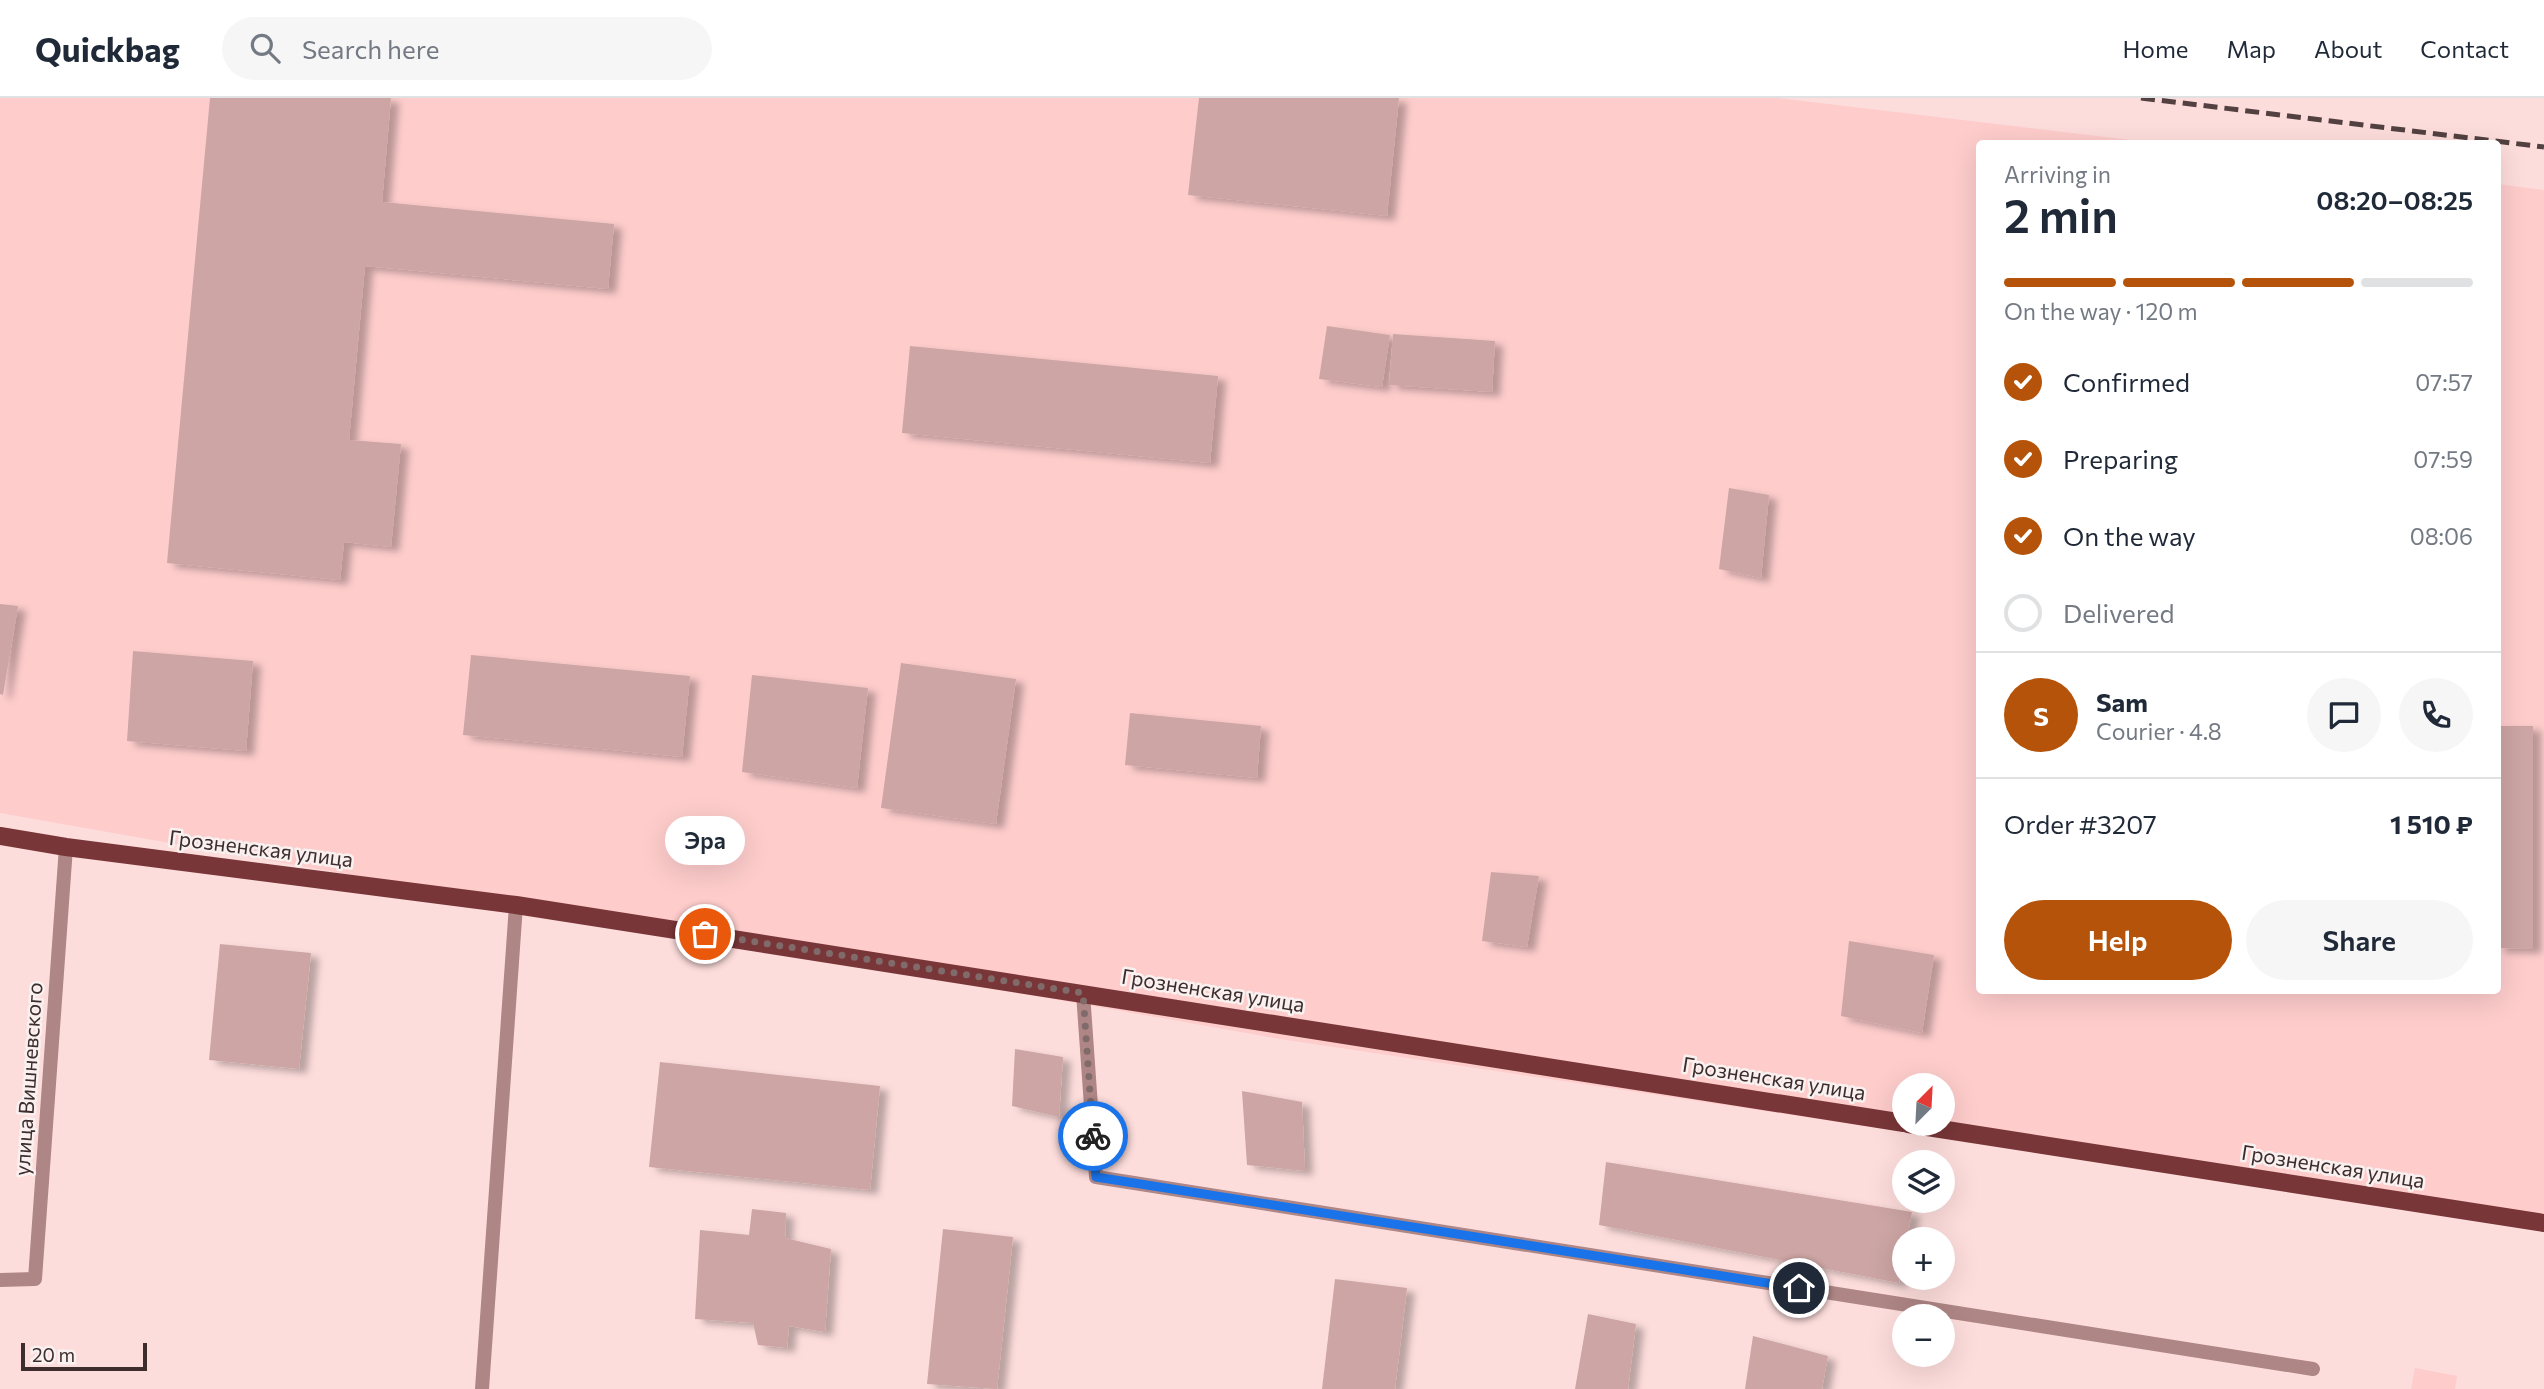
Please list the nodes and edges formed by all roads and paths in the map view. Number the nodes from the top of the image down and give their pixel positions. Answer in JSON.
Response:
{"nodes":[{"id":1,"x":0,"y":836,"type":"edge"},
{"id":2,"x":66,"y":847,"type":"junction"},
{"id":3,"x":516,"y":905,"type":"junction"},
{"id":4,"x":1083,"y":993,"type":"junction"},
{"id":5,"x":1892,"y":1121,"type":"edge"},
{"id":6,"x":1955,"y":1131,"type":"edge"},
{"id":7,"x":2544,"y":1223,"type":"edge"},
{"id":8,"x":0,"y":1280,"type":"edge"},
{"id":9,"x":2313,"y":1369,"type":"dead end"},
{"id":10,"x":482,"y":1389,"type":"edge"}],
"edges":[{"from":1,"to":2,"type":"main road","name":"Грозненская улица"},
{"from":2,"to":3,"type":"main road","name":"Грозненская улица"},
{"from":2,"to":8,"type":"street","name":"улица Вишневского"},
{"from":3,"to":4,"type":"main road","name":"Грозненская улица"},
{"from":3,"to":10,"type":"street"},
{"from":4,"to":5,"type":"main road","name":"Грозненская улица"},
{"from":4,"to":9,"type":"street"},
{"from":6,"to":7,"type":"main road","name":"Грозненская улица"}]}
